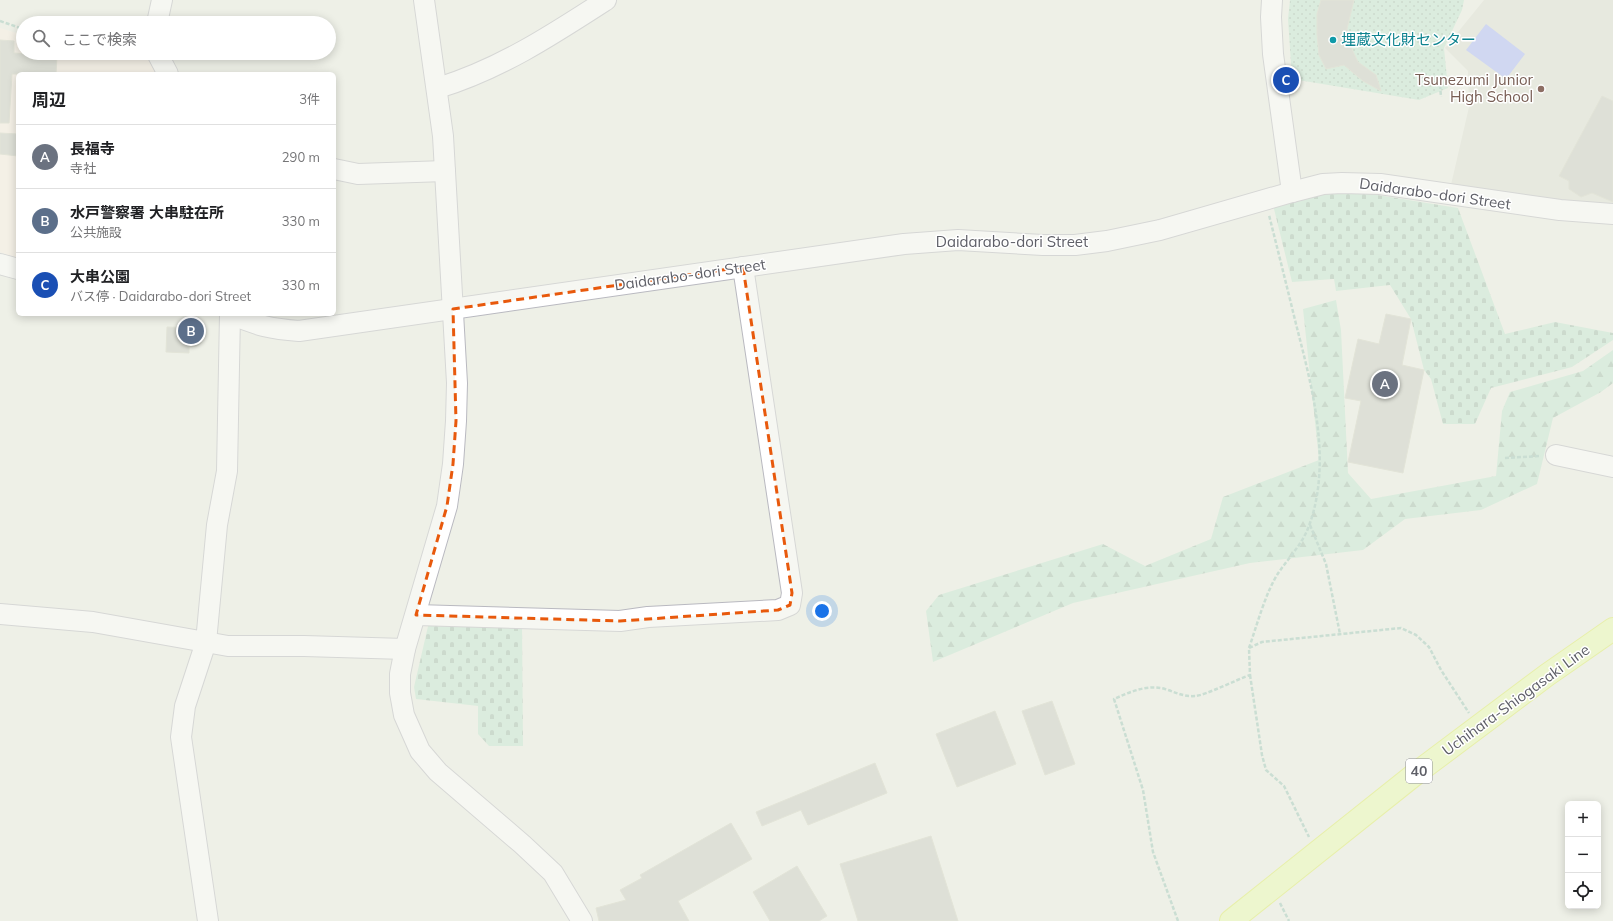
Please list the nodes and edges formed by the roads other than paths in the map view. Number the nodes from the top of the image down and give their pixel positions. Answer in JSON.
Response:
{"nodes":[{"id":1,"x":162,"y":0,"type":"edge"},
{"id":2,"x":424,"y":0,"type":"edge"},
{"id":3,"x":606,"y":0,"type":"edge"},
{"id":4,"x":1272,"y":0,"type":"edge"},
{"id":5,"x":159,"y":16,"type":"edge"},
{"id":6,"x":160,"y":60,"type":"edge"},
{"id":7,"x":167,"y":72,"type":"edge"},
{"id":8,"x":438,"y":88,"type":"junction"},
{"id":9,"x":336,"y":169,"type":"edge"},
{"id":10,"x":445,"y":171,"type":"junction"},
{"id":11,"x":1292,"y":192,"type":"junction"},
{"id":12,"x":1613,"y":214,"type":"edge"},
{"id":13,"x":0,"y":264,"type":"edge"},
{"id":14,"x":743,"y":267,"type":"junction"},
{"id":15,"x":16,"y":268,"type":"edge"},
{"id":16,"x":453,"y":309,"type":"junction"},
{"id":17,"x":231,"y":316,"type":"edge"},
{"id":18,"x":235,"y":316,"type":"edge"},
{"id":19,"x":1556,"y":455,"type":"road end"},
{"id":20,"x":1613,"y":467,"type":"edge"},
{"id":21,"x":0,"y":614,"type":"edge"},
{"id":22,"x":416,"y":615,"type":"junction"},
{"id":23,"x":1613,"y":629,"type":"edge"},
{"id":24,"x":206,"y":642,"type":"junction"},
{"id":25,"x":405,"y":649,"type":"junction"},
{"id":26,"x":205,"y":920,"type":"edge"},
{"id":27,"x":582,"y":921,"type":"edge"},
{"id":28,"x":1231,"y":921,"type":"edge"}],
"edges":[{"from":1,"to":5,"type":"street"},
{"from":2,"to":8,"type":"street"},
{"from":3,"to":8,"type":"street"},
{"from":4,"to":11,"type":"street"},
{"from":6,"to":7,"type":"street"},
{"from":8,"to":10,"type":"street"},
{"from":9,"to":10,"type":"street"},
{"from":10,"to":16,"type":"street"},
{"from":11,"to":12,"type":"street","name":"Daidarabo-dori Street"},
{"from":11,"to":14,"type":"street","name":"Daidarabo-dori Street"},
{"from":13,"to":15,"type":"street"},
{"from":14,"to":16,"type":"street","name":"Daidarabo-dori Street"},
{"from":14,"to":22,"type":"street"},
{"from":16,"to":18,"type":"street","name":"Daidarabo-dori Street"},
{"from":16,"to":22,"type":"street"},
{"from":17,"to":24,"type":"street"},
{"from":19,"to":20,"type":"street"},
{"from":21,"to":24,"type":"street"},
{"from":22,"to":25,"type":"street"},
{"from":23,"to":28,"type":"main road","name":"Uchihara-Shiogasaki Line","number":"40"},
{"from":24,"to":25,"type":"street"},
{"from":24,"to":26,"type":"street"},
{"from":25,"to":27,"type":"street"}]}
